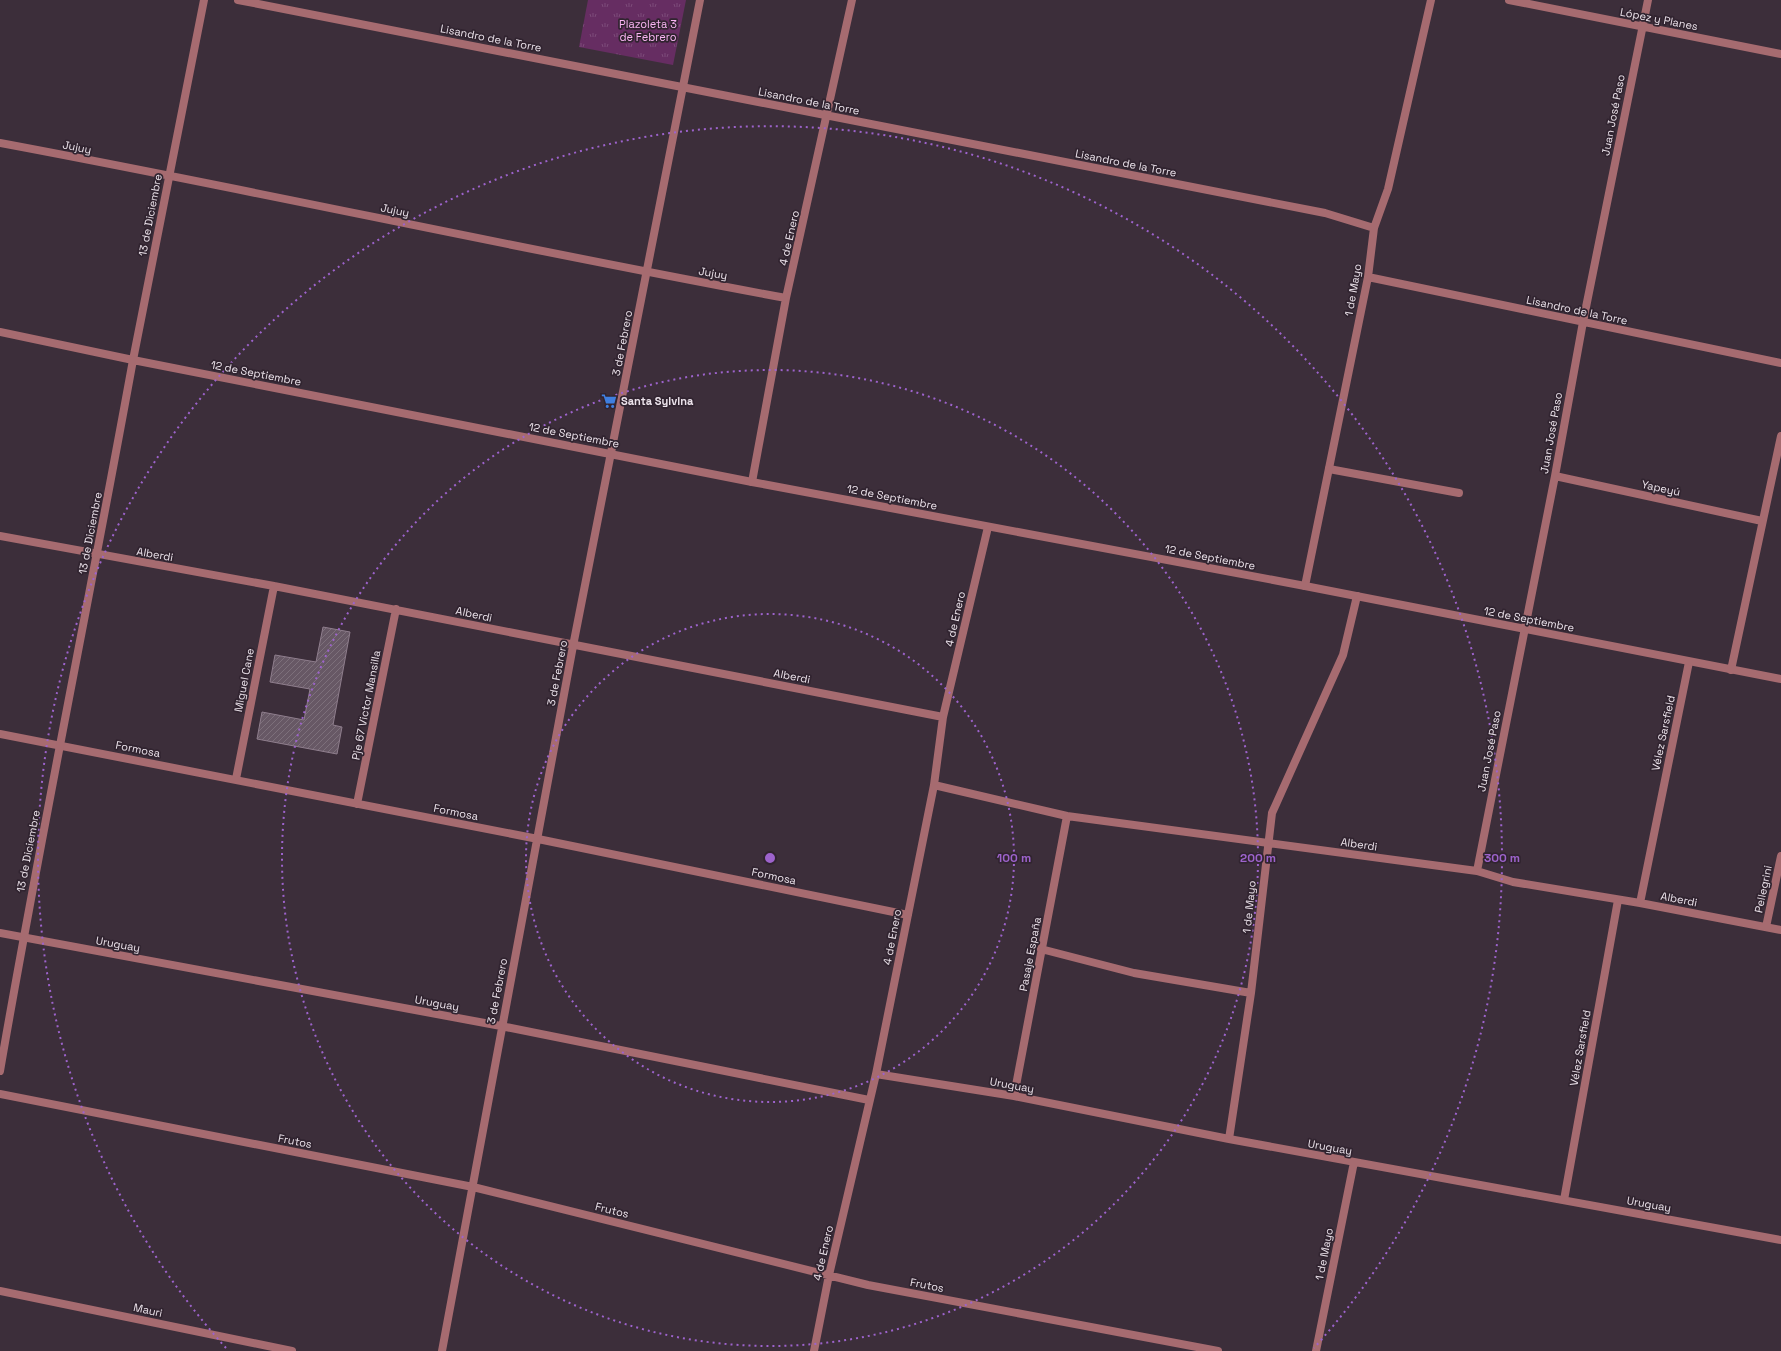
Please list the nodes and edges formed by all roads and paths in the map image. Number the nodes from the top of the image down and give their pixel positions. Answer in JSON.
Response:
{"nodes":[{"id":1,"x":204,"y":0,"type":"edge"},
{"id":2,"x":238,"y":0,"type":"edge"},
{"id":3,"x":700,"y":0,"type":"edge"},
{"id":4,"x":852,"y":0,"type":"edge"},
{"id":5,"x":1431,"y":0,"type":"edge"},
{"id":6,"x":1509,"y":0,"type":"edge"},
{"id":7,"x":1648,"y":0,"type":"edge"},
{"id":8,"x":1642,"y":26,"type":"junction"},
{"id":9,"x":1781,"y":54,"type":"edge"},
{"id":10,"x":684,"y":87,"type":"junction"},
{"id":11,"x":826,"y":115,"type":"junction"},
{"id":12,"x":0,"y":143,"type":"edge"},
{"id":13,"x":168,"y":175,"type":"junction"},
{"id":14,"x":1374,"y":228,"type":"junction"},
{"id":15,"x":646,"y":272,"type":"junction"},
{"id":16,"x":1368,"y":277,"type":"junction"},
{"id":17,"x":786,"y":298,"type":"junction"},
{"id":18,"x":1583,"y":322,"type":"junction"},
{"id":19,"x":0,"y":332,"type":"edge"},
{"id":20,"x":133,"y":360,"type":"junction"},
{"id":21,"x":1781,"y":363,"type":"edge"},
{"id":22,"x":1781,"y":436,"type":"edge"},
{"id":23,"x":612,"y":454,"type":"junction"},
{"id":24,"x":1329,"y":469,"type":"junction"},
{"id":25,"x":1555,"y":476,"type":"junction"},
{"id":26,"x":752,"y":482,"type":"junction"},
{"id":27,"x":1459,"y":493,"type":"dead end"},
{"id":28,"x":1762,"y":521,"type":"junction"},
{"id":29,"x":988,"y":527,"type":"junction"},
{"id":30,"x":0,"y":536,"type":"edge"},
{"id":31,"x":97,"y":555,"type":"junction"},
{"id":32,"x":274,"y":586,"type":"junction"},
{"id":33,"x":1305,"y":586,"type":"junction"},
{"id":34,"x":1357,"y":596,"type":"junction"},
{"id":35,"x":396,"y":609,"type":"junction"},
{"id":36,"x":1524,"y":629,"type":"junction"},
{"id":37,"x":573,"y":646,"type":"junction"},
{"id":38,"x":1689,"y":662,"type":"junction"},
{"id":39,"x":1731,"y":670,"type":"junction"},
{"id":40,"x":1781,"y":679,"type":"edge"},
{"id":41,"x":943,"y":717,"type":"junction"},
{"id":42,"x":0,"y":734,"type":"edge"},
{"id":43,"x":60,"y":745,"type":"junction"},
{"id":44,"x":236,"y":779,"type":"junction"},
{"id":45,"x":934,"y":785,"type":"junction"},
{"id":46,"x":357,"y":804,"type":"junction"},
{"id":47,"x":1067,"y":816,"type":"junction"},
{"id":48,"x":538,"y":839,"type":"junction"},
{"id":49,"x":1268,"y":842,"type":"junction"},
{"id":50,"x":1781,"y":856,"type":"edge"},
{"id":51,"x":1477,"y":871,"type":"junction"},
{"id":52,"x":1618,"y":900,"type":"junction"},
{"id":53,"x":1640,"y":903,"type":"junction"},
{"id":54,"x":908,"y":915,"type":"junction"},
{"id":55,"x":1766,"y":927,"type":"junction"},
{"id":56,"x":1781,"y":930,"type":"edge"},
{"id":57,"x":0,"y":933,"type":"edge"},
{"id":58,"x":23,"y":938,"type":"junction"},
{"id":59,"x":1042,"y":949,"type":"junction"},
{"id":60,"x":1251,"y":993,"type":"junction"},
{"id":61,"x":501,"y":1026,"type":"junction"},
{"id":62,"x":0,"y":1071,"type":"edge"},
{"id":63,"x":876,"y":1074,"type":"junction"},
{"id":64,"x":0,"y":1094,"type":"edge"},
{"id":65,"x":1014,"y":1096,"type":"junction"},
{"id":66,"x":869,"y":1100,"type":"junction"},
{"id":67,"x":1229,"y":1140,"type":"junction"},
{"id":68,"x":1354,"y":1162,"type":"junction"},
{"id":69,"x":473,"y":1187,"type":"junction"},
{"id":70,"x":1564,"y":1200,"type":"junction"},
{"id":71,"x":1781,"y":1240,"type":"edge"},
{"id":72,"x":829,"y":1275,"type":"junction"},
{"id":73,"x":0,"y":1291,"type":"edge"},
{"id":74,"x":1190,"y":1349,"type":"edge"},
{"id":75,"x":292,"y":1351,"type":"edge"},
{"id":76,"x":442,"y":1351,"type":"edge"},
{"id":77,"x":814,"y":1351,"type":"edge"},
{"id":78,"x":1218,"y":1351,"type":"edge"},
{"id":79,"x":1316,"y":1351,"type":"edge"}],
"edges":[{"from":1,"to":13,"type":"street","name":"13 de Diciembre"},
{"from":2,"to":10,"type":"street","name":"Lisandro de la Torre"},
{"from":3,"to":10,"type":"street","name":"3 de Febrero"},
{"from":4,"to":11,"type":"street","name":"4 de Enero"},
{"from":5,"to":14,"type":"street","name":"1 de Mayo"},
{"from":6,"to":8,"type":"street","name":"López y Planes"},
{"from":7,"to":8,"type":"street","name":"Juan José Paso"},
{"from":8,"to":9,"type":"street","name":"López y Planes"},
{"from":8,"to":18,"type":"street","name":"Juan José Paso"},
{"from":10,"to":11,"type":"street","name":"Lisandro de la Torre"},
{"from":10,"to":15,"type":"street","name":"3 de Febrero"},
{"from":11,"to":14,"type":"street","name":"Lisandro de la Torre"},
{"from":11,"to":17,"type":"street","name":"4 de Enero"},
{"from":12,"to":13,"type":"street","name":"Jujuy"},
{"from":13,"to":15,"type":"street","name":"Jujuy"},
{"from":13,"to":20,"type":"street","name":"13 de Diciembre"},
{"from":14,"to":16,"type":"street","name":"1 de Mayo"},
{"from":15,"to":17,"type":"street","name":"Jujuy"},
{"from":15,"to":23,"type":"street","name":"3 de Febrero"},
{"from":16,"to":18,"type":"street","name":"Lisandro de la Torre"},
{"from":16,"to":24,"type":"street","name":"1 de Mayo"},
{"from":17,"to":26,"type":"street","name":"4 de Enero"},
{"from":18,"to":21,"type":"street","name":"Lisandro de la Torre"},
{"from":18,"to":25,"type":"street","name":"Juan José Paso"},
{"from":19,"to":20,"type":"street","name":"12 de Septiembre"},
{"from":20,"to":23,"type":"street","name":"12 de Septiembre"},
{"from":20,"to":31,"type":"street","name":"13 de Diciembre"},
{"from":22,"to":28,"type":"street"},
{"from":23,"to":26,"type":"street","name":"12 de Septiembre"},
{"from":23,"to":37,"type":"street","name":"3 de Febrero"},
{"from":24,"to":27,"type":"street"},
{"from":24,"to":33,"type":"street","name":"1 de Mayo"},
{"from":25,"to":28,"type":"street","name":"Yapeyú"},
{"from":25,"to":36,"type":"street","name":"Juan José Paso"},
{"from":26,"to":29,"type":"street","name":"12 de Septiembre"},
{"from":28,"to":39,"type":"street"},
{"from":29,"to":33,"type":"street","name":"12 de Septiembre"},
{"from":29,"to":41,"type":"street","name":"4 de Enero"},
{"from":30,"to":31,"type":"street","name":"Alberdi"},
{"from":31,"to":32,"type":"street","name":"Alberdi"},
{"from":31,"to":43,"type":"street","name":"13 de Diciembre"},
{"from":32,"to":35,"type":"street","name":"Alberdi"},
{"from":32,"to":44,"type":"street","name":"Miguel Cane"},
{"from":33,"to":34,"type":"street","name":"12 de Septiembre"},
{"from":34,"to":36,"type":"street","name":"12 de Septiembre"},
{"from":34,"to":49,"type":"street","name":"1 de Mayo"},
{"from":35,"to":37,"type":"street","name":"Alberdi"},
{"from":35,"to":46,"type":"street","name":"Pje 67 Victor Mansilla"},
{"from":36,"to":38,"type":"street","name":"12 de Septiembre"},
{"from":36,"to":51,"type":"street","name":"Juan José Paso"},
{"from":37,"to":41,"type":"street","name":"Alberdi"},
{"from":37,"to":48,"type":"street","name":"3 de Febrero"},
{"from":38,"to":39,"type":"street","name":"12 de Septiembre"},
{"from":38,"to":53,"type":"street","name":"Vélez Sarsfield"},
{"from":39,"to":40,"type":"street","name":"12 de Septiembre"},
{"from":41,"to":45,"type":"street","name":"4 de Enero"},
{"from":42,"to":43,"type":"street","name":"Formosa"},
{"from":43,"to":44,"type":"street","name":"Formosa"},
{"from":43,"to":58,"type":"street","name":"13 de Diciembre"},
{"from":44,"to":46,"type":"street","name":"Formosa"},
{"from":45,"to":47,"type":"street","name":"Alberdi"},
{"from":45,"to":54,"type":"street","name":"4 de Enero"},
{"from":46,"to":48,"type":"street","name":"Formosa"},
{"from":47,"to":49,"type":"street","name":"Alberdi"},
{"from":47,"to":59,"type":"street","name":"Pasaje España"},
{"from":48,"to":54,"type":"street","name":"Formosa"},
{"from":48,"to":61,"type":"street","name":"3 de Febrero"},
{"from":49,"to":51,"type":"street","name":"Alberdi"},
{"from":49,"to":60,"type":"street","name":"1 de Mayo"},
{"from":50,"to":55,"type":"street","name":"Pellegrini"},
{"from":51,"to":52,"type":"street","name":"Alberdi"},
{"from":52,"to":53,"type":"street","name":"Alberdi"},
{"from":52,"to":70,"type":"street","name":"Vélez Sarsfield"},
{"from":53,"to":55,"type":"street","name":"Alberdi"},
{"from":54,"to":63,"type":"street","name":"4 de Enero"},
{"from":55,"to":56,"type":"street","name":"Alberdi"},
{"from":57,"to":58,"type":"street","name":"Uruguay"},
{"from":58,"to":61,"type":"street","name":"Uruguay"},
{"from":58,"to":62,"type":"street","name":"13 de Diciembre"},
{"from":59,"to":60,"type":"street"},
{"from":59,"to":65,"type":"street","name":"Pasaje España"},
{"from":60,"to":67,"type":"street","name":"1 de Mayo"},
{"from":61,"to":66,"type":"street","name":"Uruguay"},
{"from":61,"to":69,"type":"street","name":"3 de Febrero"},
{"from":63,"to":65,"type":"street","name":"Uruguay"},
{"from":63,"to":66,"type":"street","name":"4 de Enero"},
{"from":64,"to":69,"type":"street","name":"Frutos"},
{"from":65,"to":67,"type":"street","name":"Uruguay"},
{"from":66,"to":72,"type":"street","name":"4 de Enero"},
{"from":67,"to":68,"type":"street","name":"Uruguay"},
{"from":68,"to":70,"type":"street","name":"Uruguay"},
{"from":68,"to":79,"type":"street","name":"1 de Mayo"},
{"from":69,"to":72,"type":"street","name":"Frutos"},
{"from":69,"to":76,"type":"street","name":"3 de Febrero"},
{"from":70,"to":71,"type":"street","name":"Uruguay"},
{"from":72,"to":74,"type":"street","name":"Frutos"},
{"from":72,"to":77,"type":"street","name":"4 de Enero"},
{"from":73,"to":75,"type":"street","name":"Mauri"},
{"from":74,"to":78,"type":"street","name":"Frutos"}]}
